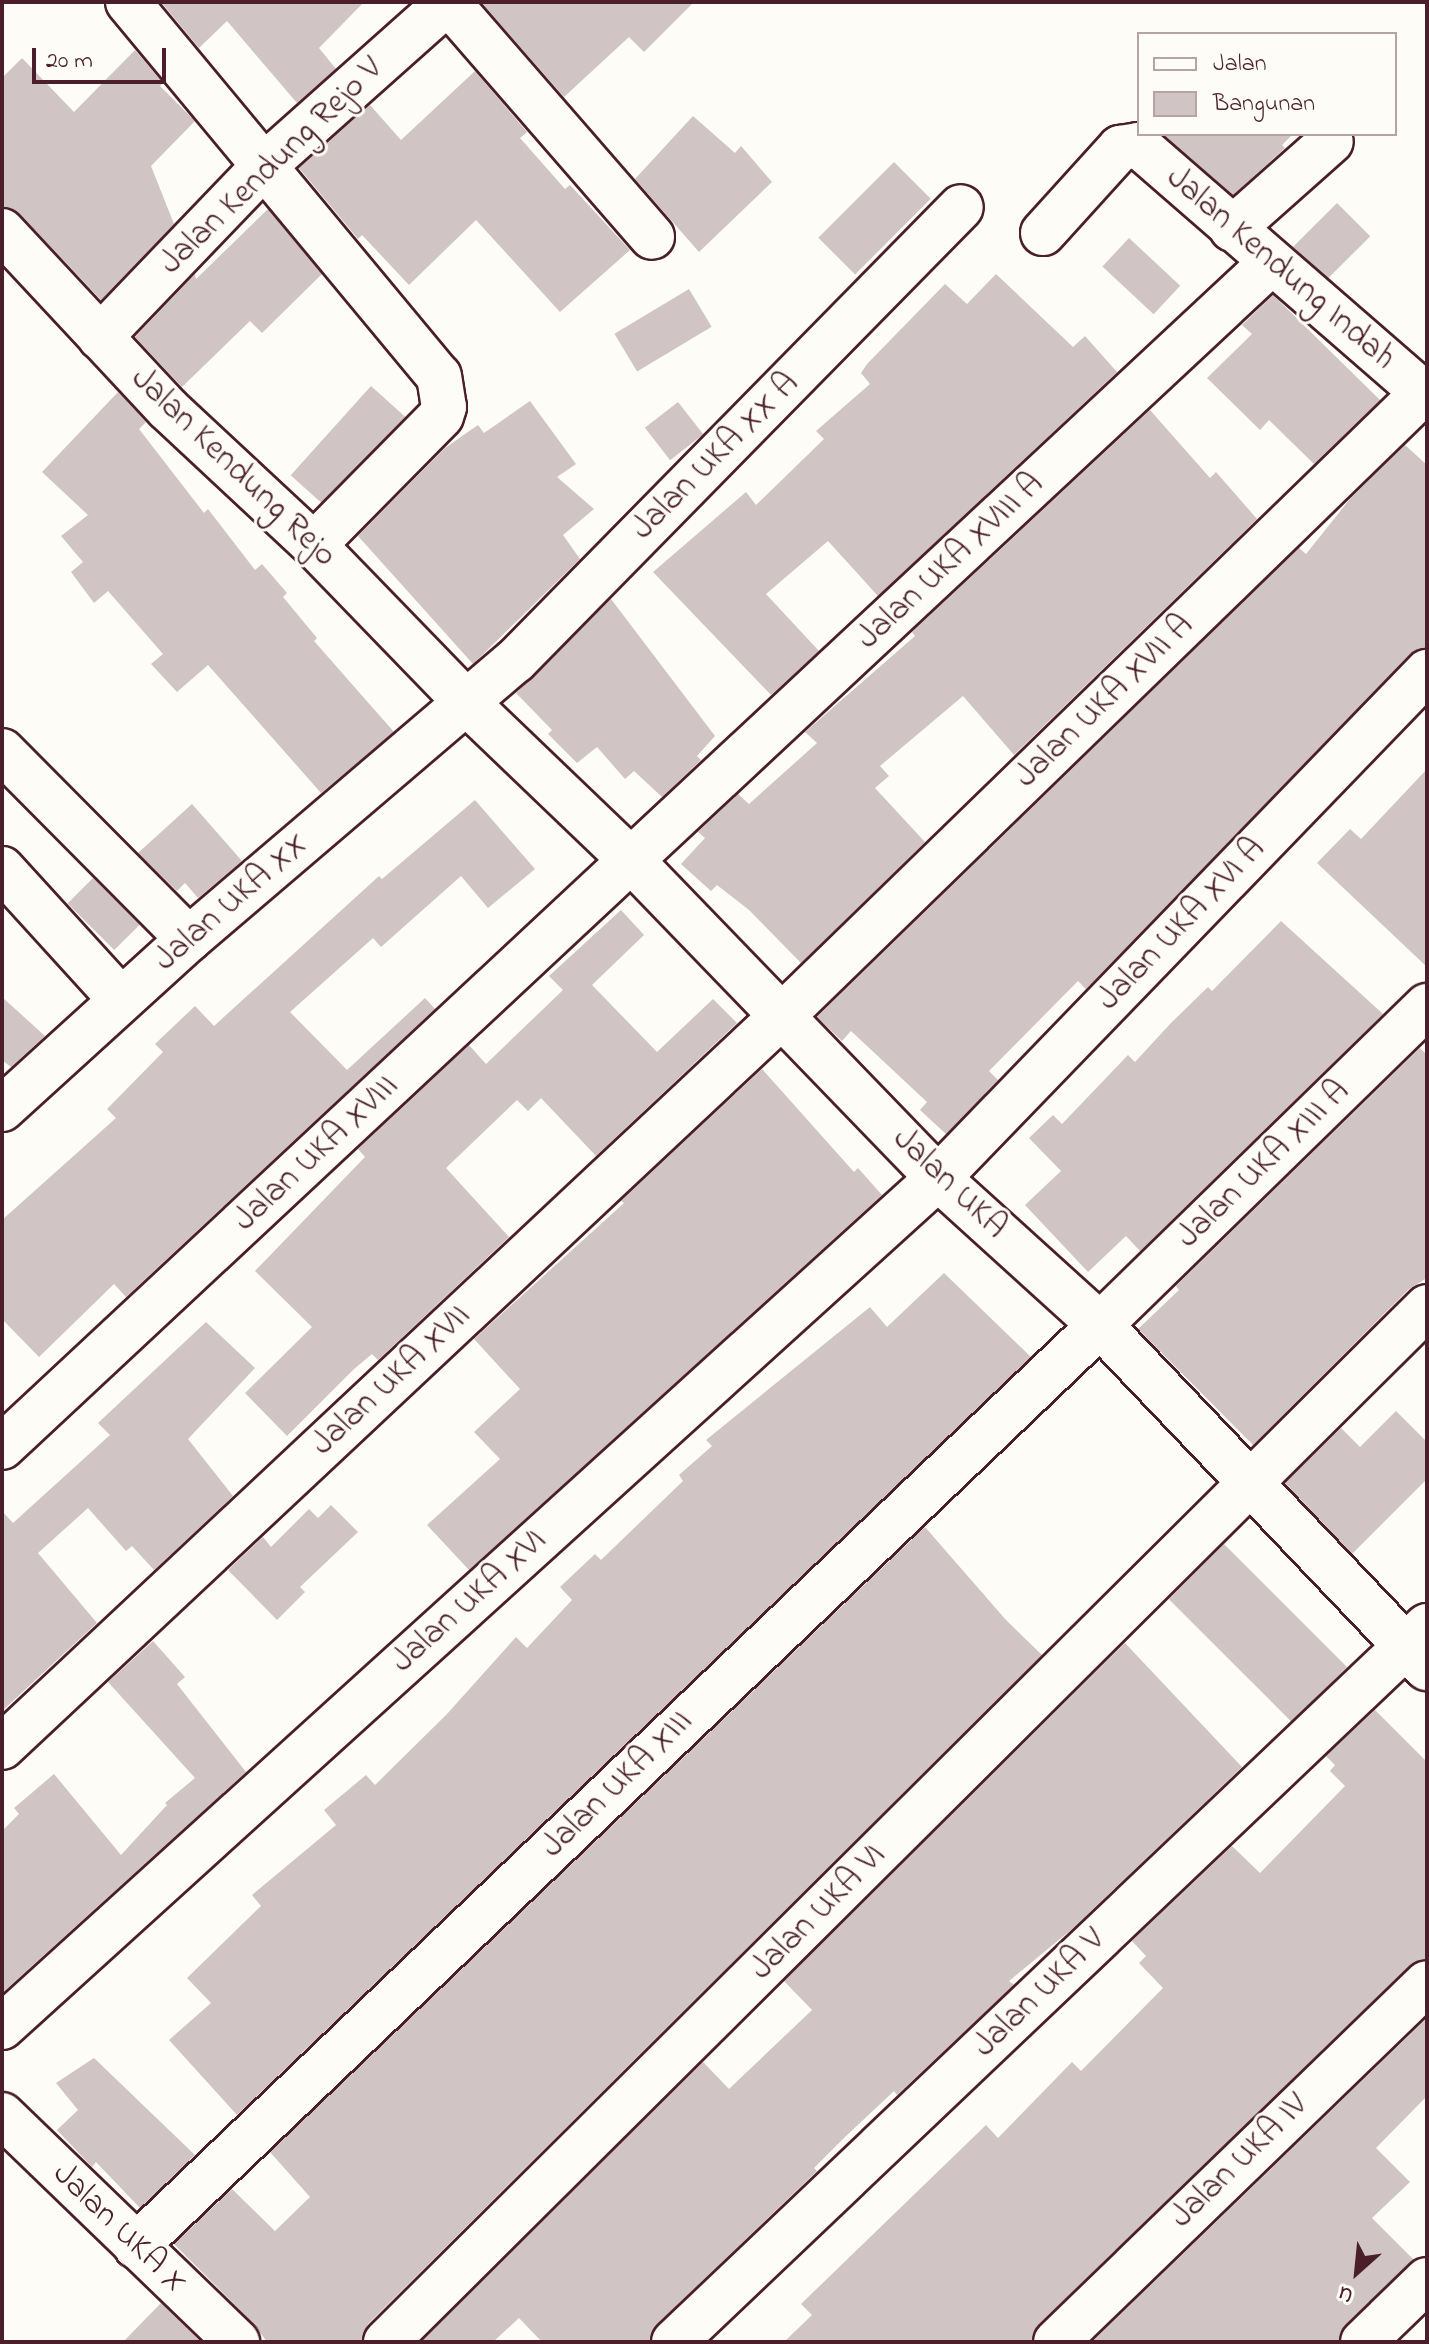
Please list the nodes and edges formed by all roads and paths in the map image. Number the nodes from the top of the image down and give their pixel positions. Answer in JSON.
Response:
{"nodes":[{"id":1,"x":128,"y":2,"type":"edge"},
{"id":2,"x":448,"y":2,"type":"edge"},
{"id":3,"x":1331,"y":141,"type":"dead end"},
{"id":4,"x":265,"y":165,"type":"junction"},
{"id":5,"x":961,"y":207,"type":"dead end"},
{"id":6,"x":1232,"y":229,"type":"junction"},
{"id":7,"x":2,"y":231,"type":"edge"},
{"id":8,"x":1043,"y":233,"type":"dead end"},
{"id":9,"x":652,"y":237,"type":"dead end"},
{"id":10,"x":1271,"y":263,"type":"junction"},
{"id":11,"x":100,"y":337,"type":"junction"},
{"id":12,"x":1426,"y":393,"type":"edge"},
{"id":13,"x":314,"y":545,"type":"junction"},
{"id":14,"x":1427,"y":672,"type":"edge"},
{"id":15,"x":466,"y":702,"type":"junction"},
{"id":16,"x":2,"y":751,"type":"edge"},
{"id":17,"x":632,"y":861,"type":"junction"},
{"id":18,"x":2,"y":869,"type":"edge"},
{"id":19,"x":189,"y":939,"type":"junction"},
{"id":20,"x":121,"y":1000,"type":"junction"},
{"id":21,"x":1427,"y":1006,"type":"edge"},
{"id":22,"x":783,"y":1015,"type":"junction"},
{"id":23,"x":2,"y":1109,"type":"edge"},
{"id":24,"x":938,"y":1178,"type":"junction"},
{"id":25,"x":1427,"y":1307,"type":"edge"},
{"id":26,"x":1100,"y":1325,"type":"junction"},
{"id":27,"x":2,"y":1447,"type":"edge"},
{"id":28,"x":1251,"y":1484,"type":"junction"},
{"id":29,"x":1420,"y":1647,"type":"edge"},
{"id":30,"x":2,"y":1747,"type":"edge"},
{"id":31,"x":1427,"y":1983,"type":"edge"},
{"id":32,"x":2,"y":2027,"type":"edge"},
{"id":33,"x":2,"y":2115,"type":"edge"},
{"id":34,"x":136,"y":2246,"type":"junction"},
{"id":35,"x":1427,"y":2280,"type":"edge"},
{"id":36,"x":237,"y":2342,"type":"edge"},
{"id":37,"x":386,"y":2342,"type":"edge"},
{"id":38,"x":674,"y":2342,"type":"edge"},
{"id":39,"x":1056,"y":2342,"type":"edge"},
{"id":40,"x":1363,"y":2342,"type":"edge"}],
"edges":[{"from":1,"to":4,"type":"street"},
{"from":2,"to":4,"type":"street","name":"Jalan Kendung Rejo V"},
{"from":2,"to":9,"type":"street"},
{"from":3,"to":6,"type":"street"},
{"from":4,"to":11,"type":"street","name":"Jalan Kendung Rejo V"},
{"from":4,"to":13,"type":"street"},
{"from":5,"to":15,"type":"street","name":"Jalan UKA XX A"},
{"from":6,"to":8,"type":"street","name":"Jalan Kendung Indah"},
{"from":6,"to":10,"type":"street","name":"Jalan Kendung Indah"},
{"from":7,"to":11,"type":"street","name":"Jalan Kendung Rejo"},
{"from":10,"to":12,"type":"street","name":"Jalan Kendung Indah"},
{"from":10,"to":17,"type":"street","name":"Jalan UKA XVIII A"},
{"from":11,"to":13,"type":"street","name":"Jalan Kendung Rejo"},
{"from":12,"to":22,"type":"street","name":"Jalan UKA XVII A"},
{"from":13,"to":15,"type":"street","name":"Jalan Kendung Rejo"},
{"from":14,"to":24,"type":"street","name":"Jalan UKA XVI A"},
{"from":15,"to":17,"type":"street","name":"Jalan UKA"},
{"from":15,"to":19,"type":"street","name":"Jalan UKA XX"},
{"from":16,"to":19,"type":"street"},
{"from":17,"to":22,"type":"street","name":"Jalan UKA"},
{"from":17,"to":27,"type":"street","name":"Jalan UKA XVIII"},
{"from":18,"to":20,"type":"street"},
{"from":19,"to":20,"type":"street","name":"Jalan UKA XX"},
{"from":20,"to":23,"type":"street","name":"Jalan UKA XX"},
{"from":21,"to":26,"type":"street","name":"Jalan UKA XIII A"},
{"from":22,"to":24,"type":"street","name":"Jalan UKA"},
{"from":22,"to":30,"type":"street","name":"Jalan UKA XVII"},
{"from":24,"to":26,"type":"street","name":"Jalan UKA"},
{"from":24,"to":32,"type":"street","name":"Jalan UKA XVI"},
{"from":25,"to":28,"type":"street","name":"Jalan UKA VI"},
{"from":26,"to":28,"type":"street","name":"Jalan UKA"},
{"from":26,"to":34,"type":"street","name":"Jalan UKA XIII"},
{"from":28,"to":29,"type":"street","name":"Jalan UKA"},
{"from":28,"to":37,"type":"street","name":"Jalan UKA VI"},
{"from":29,"to":38,"type":"street","name":"Jalan UKA V"},
{"from":31,"to":39,"type":"street","name":"Jalan UKA IV"},
{"from":33,"to":34,"type":"street","name":"Jalan UKA X"},
{"from":34,"to":36,"type":"street","name":"Jalan UKA X"},
{"from":35,"to":40,"type":"street"}]}
